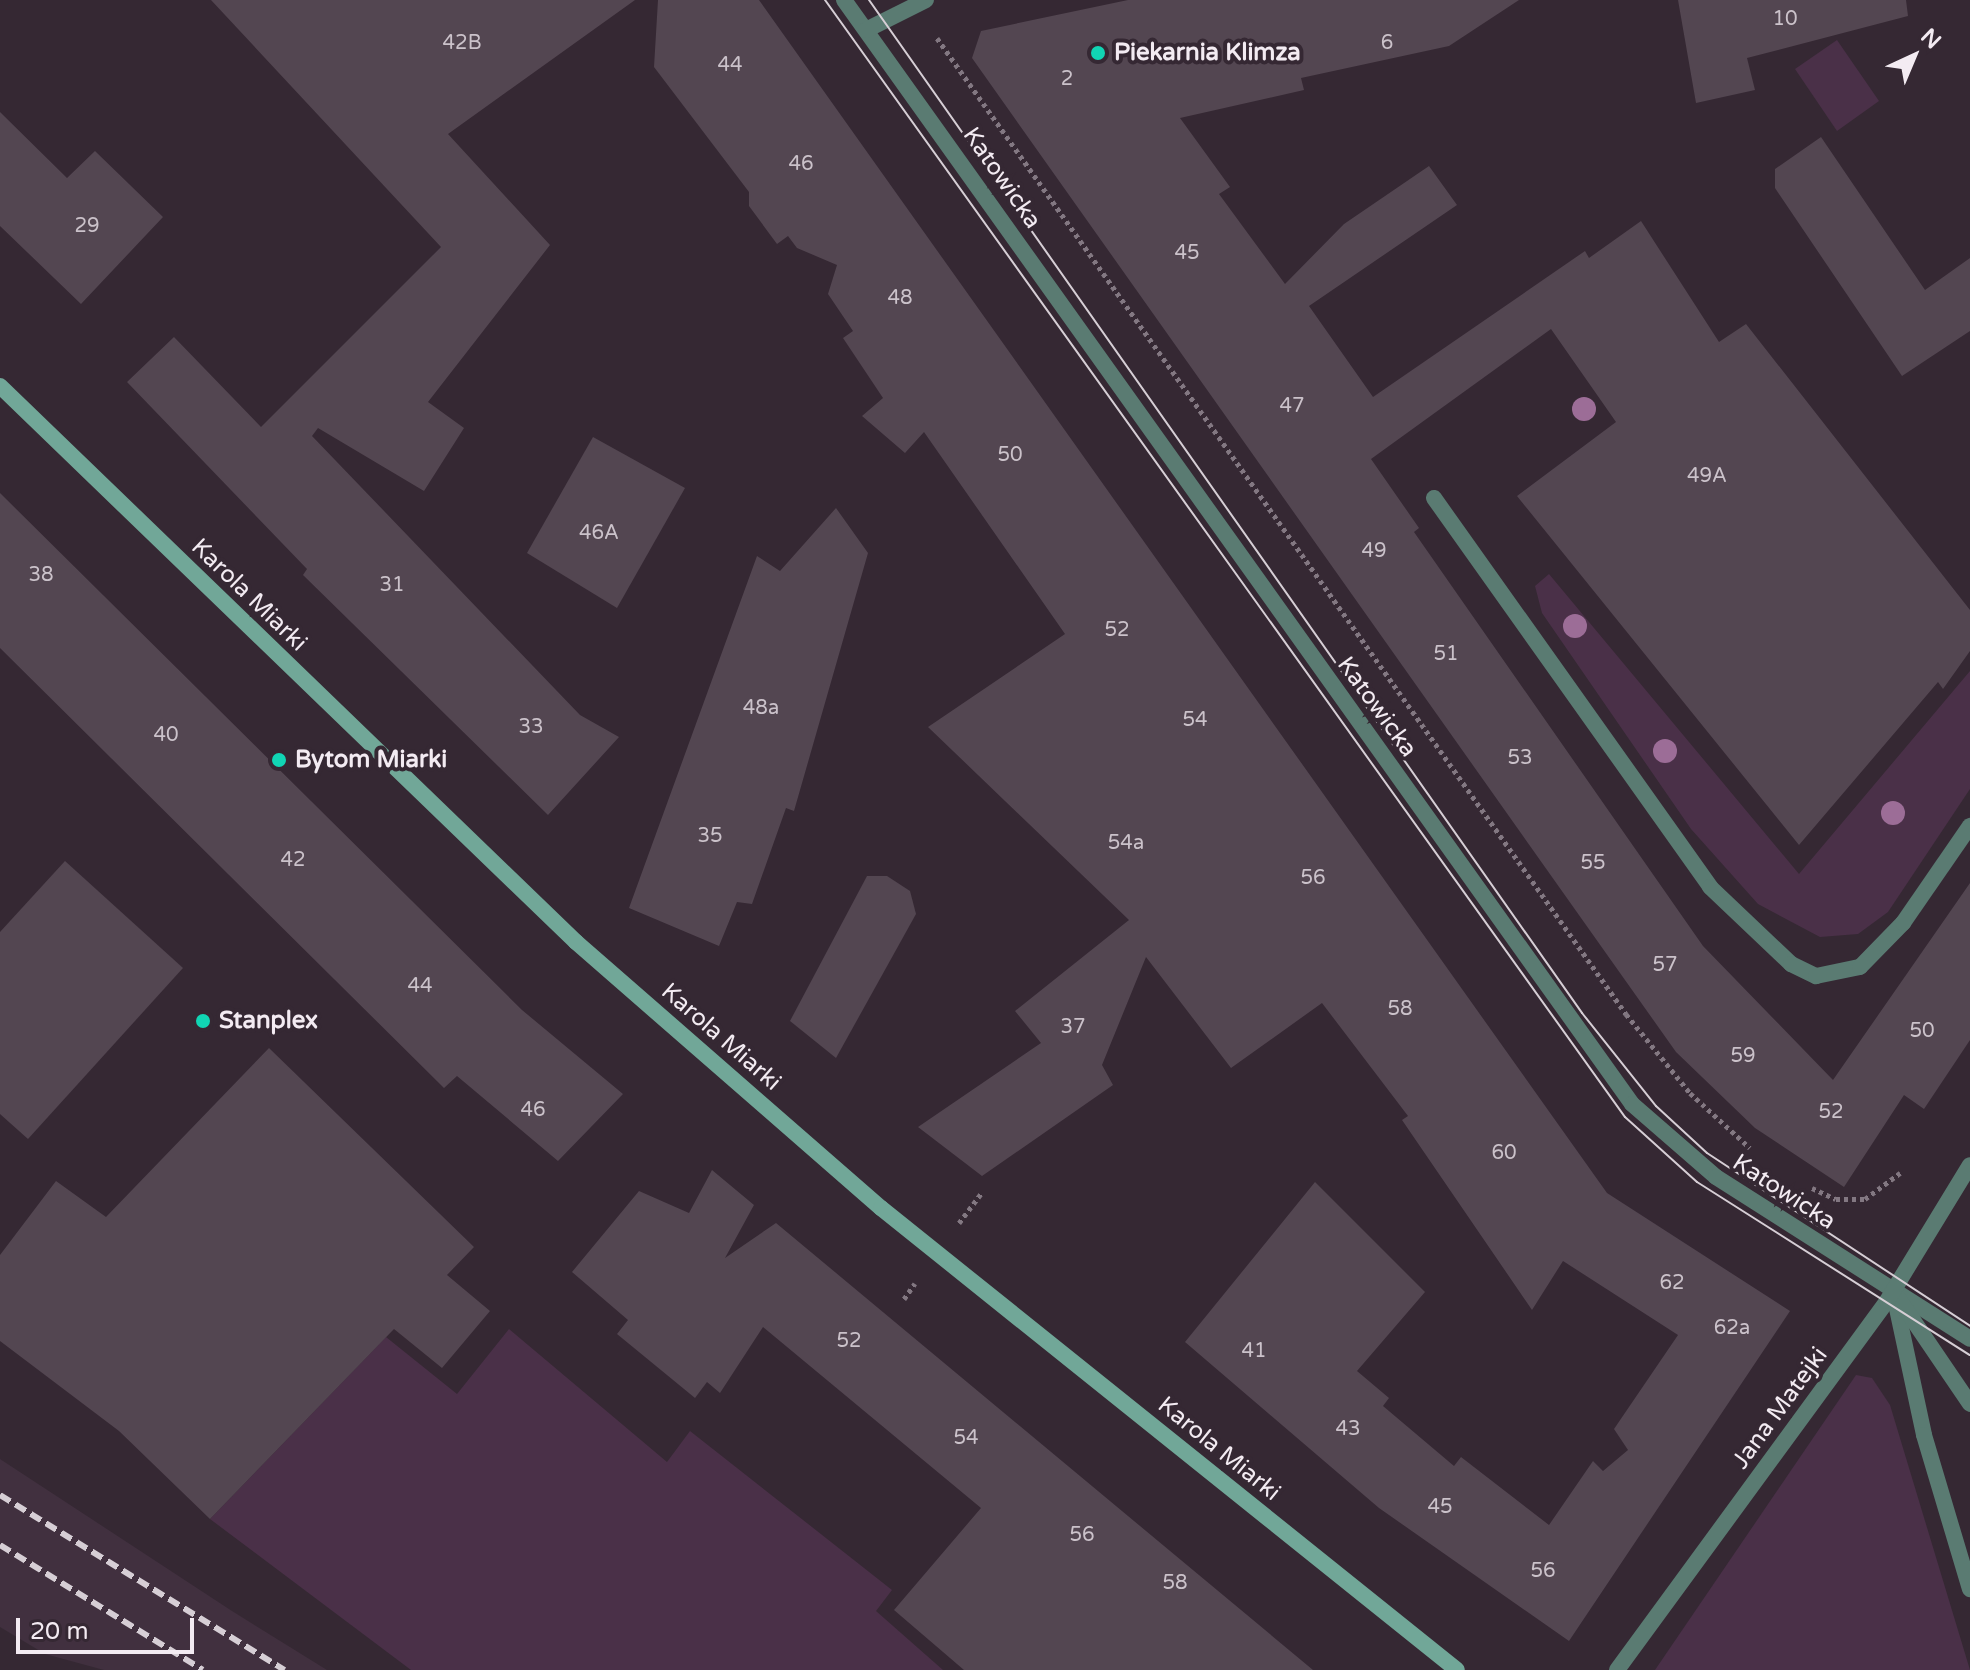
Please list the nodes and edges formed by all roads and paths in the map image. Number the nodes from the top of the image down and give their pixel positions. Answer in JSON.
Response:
{"nodes":[{"id":1,"x":844,"y":0,"type":"edge"},
{"id":2,"x":926,"y":0,"type":"edge"},
{"id":3,"x":928,"y":25,"type":"dead end"},
{"id":4,"x":866,"y":30,"type":"junction"},
{"id":5,"x":0,"y":386,"type":"edge"},
{"id":6,"x":1434,"y":498,"type":"dead end"},
{"id":7,"x":1970,"y":826,"type":"edge"},
{"id":8,"x":1756,"y":1152,"type":"dead end"},
{"id":9,"x":1970,"y":1165,"type":"edge"},
{"id":10,"x":1900,"y":1173,"type":"dead end"},
{"id":11,"x":1795,"y":1179,"type":"dead end"},
{"id":12,"x":1893,"y":1290,"type":"junction"},
{"id":13,"x":1970,"y":1339,"type":"edge"},
{"id":14,"x":1970,"y":1404,"type":"edge"},
{"id":15,"x":1970,"y":1589,"type":"edge"},
{"id":16,"x":1457,"y":1670,"type":"edge"},
{"id":17,"x":1617,"y":1670,"type":"edge"}],
"edges":[{"from":1,"to":4,"type":"street","name":"Katowicka"},
{"from":2,"to":4,"type":"street"},
{"from":3,"to":8,"type":"path"},
{"from":4,"to":12,"type":"street","name":"Katowicka"},
{"from":5,"to":16,"type":"main road","name":"Karola Miarki"},
{"from":6,"to":7,"type":"street"},
{"from":9,"to":12,"type":"street","name":"Jana Matejki"},
{"from":10,"to":11,"type":"path"},
{"from":12,"to":13,"type":"street","name":"Katowicka"},
{"from":12,"to":14,"type":"street"},
{"from":12,"to":15,"type":"street"},
{"from":12,"to":17,"type":"street","name":"Jana Matejki"}]}
